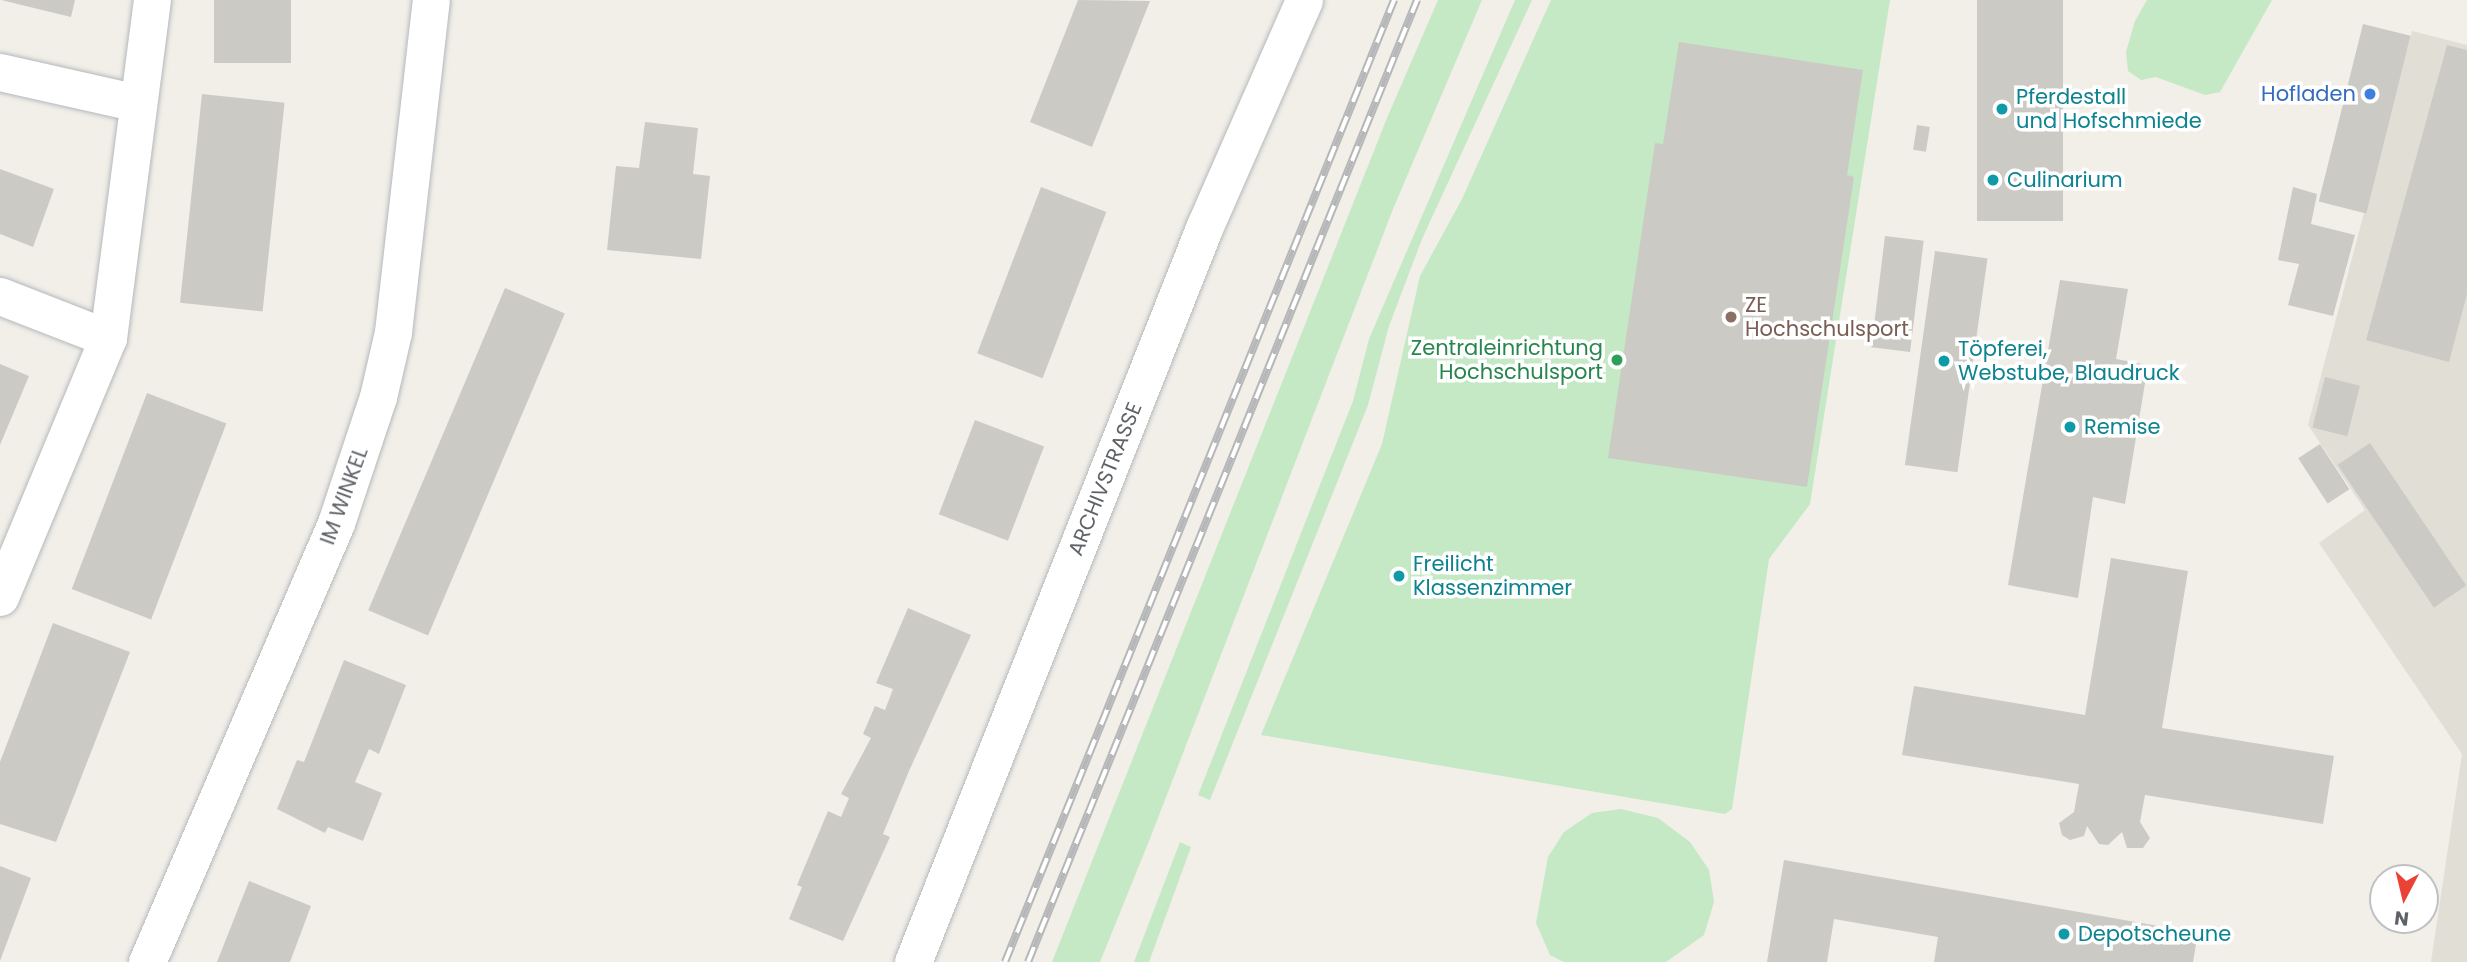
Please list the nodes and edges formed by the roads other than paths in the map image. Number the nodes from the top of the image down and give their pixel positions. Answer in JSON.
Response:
{"nodes":[{"id":1,"x":152,"y":0,"type":"edge"},
{"id":2,"x":431,"y":0,"type":"edge"},
{"id":3,"x":1304,"y":0,"type":"edge"},
{"id":4,"x":0,"y":72,"type":"edge"},
{"id":5,"x":138,"y":103,"type":"junction"},
{"id":6,"x":0,"y":296,"type":"edge"},
{"id":7,"x":108,"y":338,"type":"junction"},
{"id":8,"x":0,"y":597,"type":"edge"},
{"id":9,"x":147,"y":962,"type":"edge"},
{"id":10,"x":913,"y":962,"type":"edge"}],
"edges":[{"from":1,"to":5,"type":"street"},
{"from":2,"to":9,"type":"street","name":"IM WINKEL"},
{"from":3,"to":10,"type":"street","name":"ARCHIVSTRASSE"},
{"from":4,"to":5,"type":"street"},
{"from":5,"to":7,"type":"street"},
{"from":6,"to":7,"type":"street"},
{"from":7,"to":8,"type":"street"}]}
